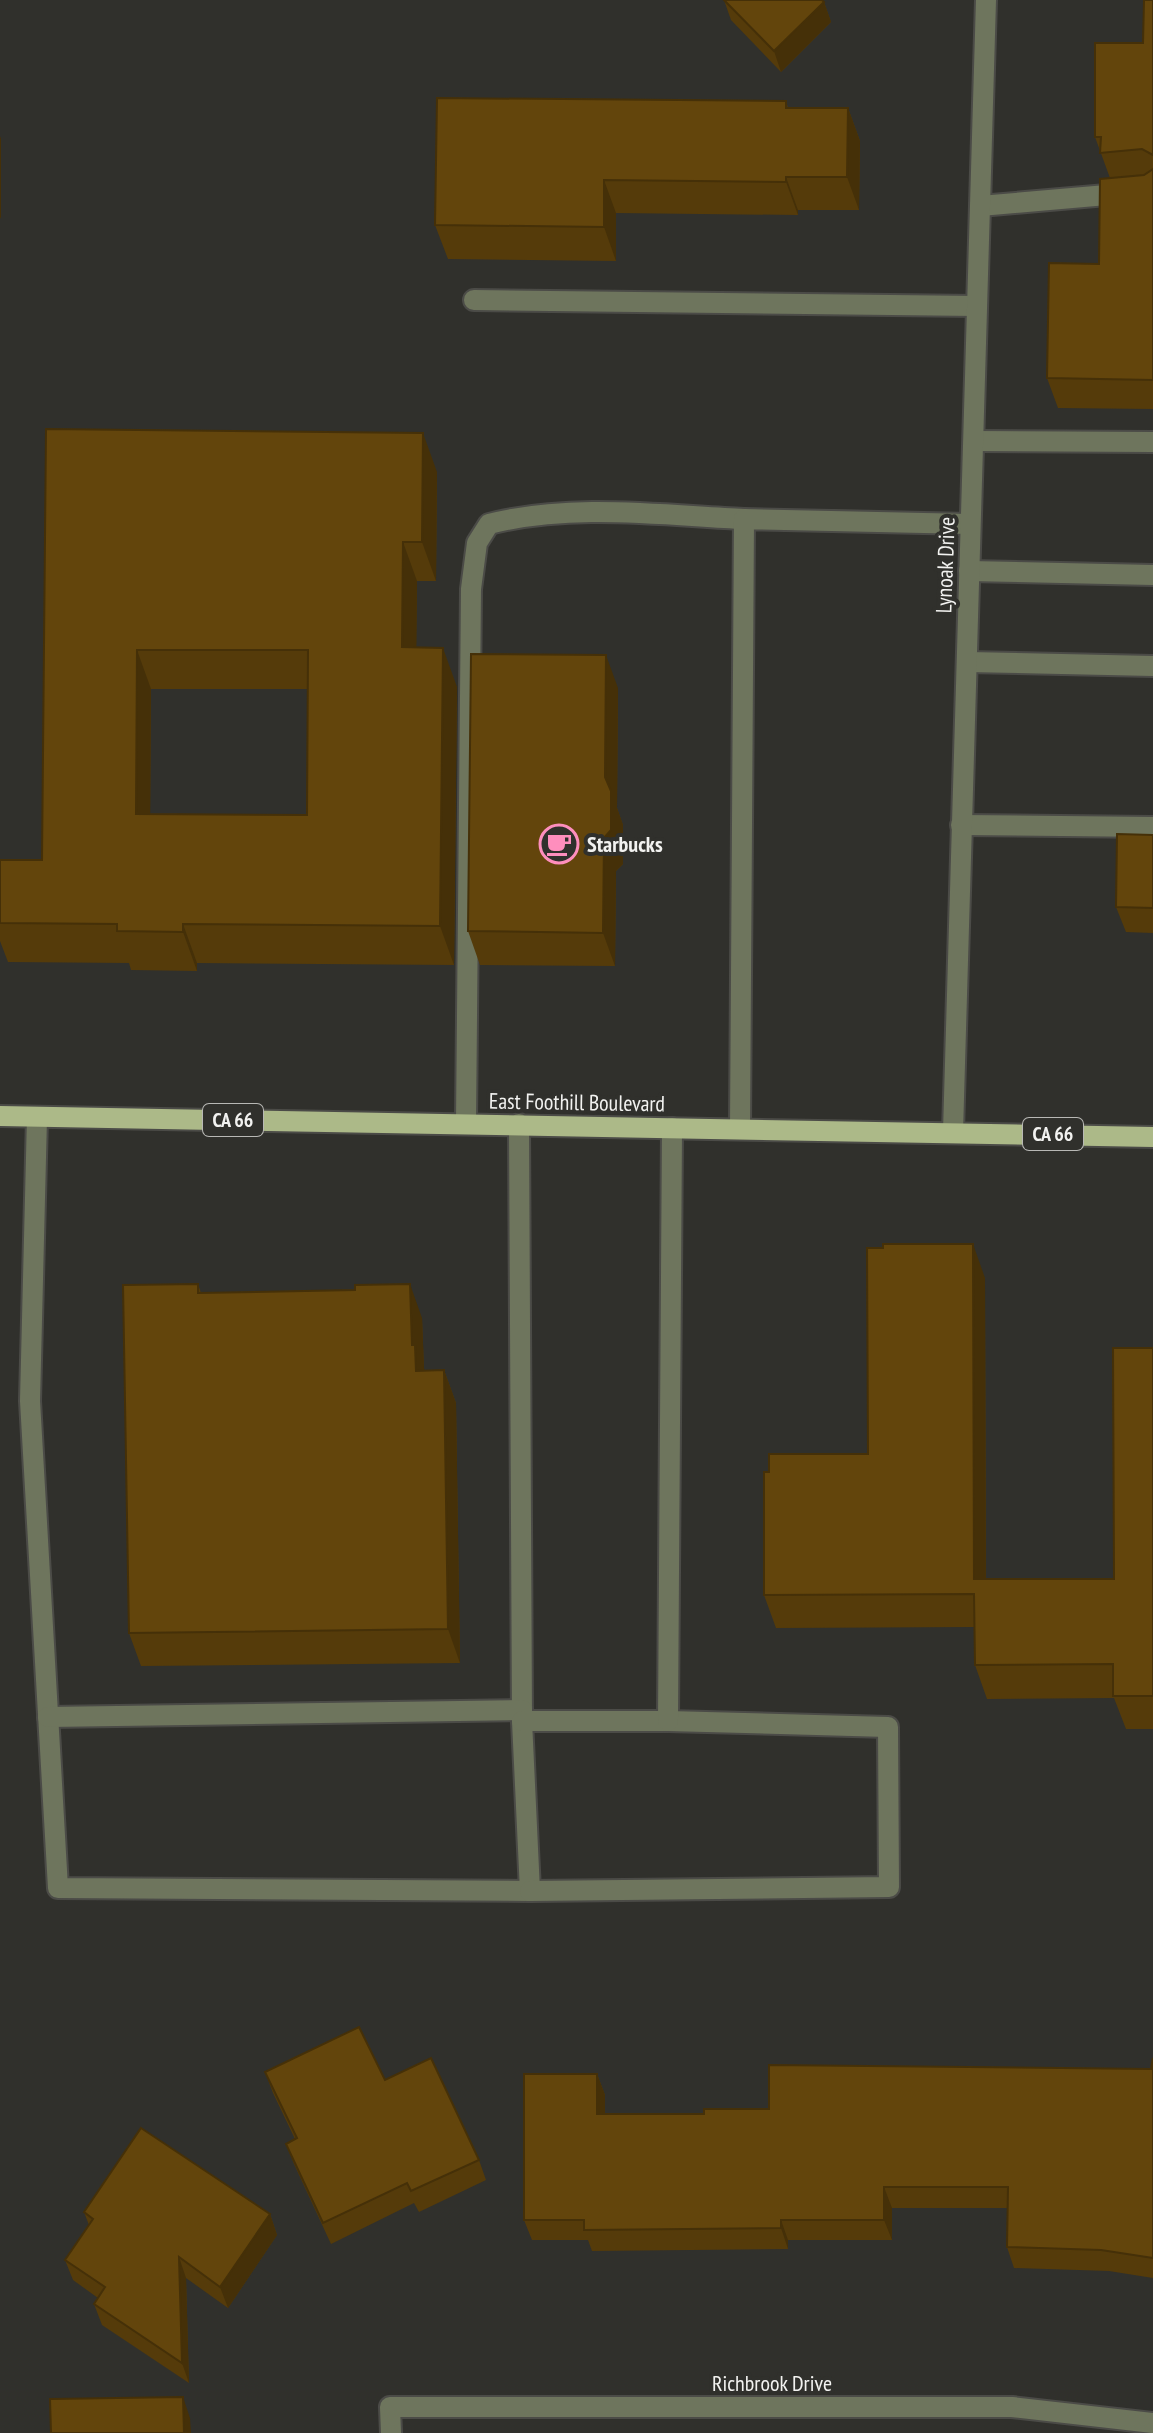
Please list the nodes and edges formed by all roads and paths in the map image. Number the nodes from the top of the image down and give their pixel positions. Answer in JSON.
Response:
{"nodes":[{"id":1,"x":986,"y":0,"type":"edge"},
{"id":2,"x":1153,"y":191,"type":"edge"},
{"id":3,"x":980,"y":206,"type":"junction"},
{"id":4,"x":474,"y":300,"type":"dead end"},
{"id":5,"x":977,"y":306,"type":"junction"},
{"id":6,"x":974,"y":441,"type":"junction"},
{"id":7,"x":1153,"y":442,"type":"edge"},
{"id":8,"x":744,"y":519,"type":"junction"},
{"id":9,"x":970,"y":524,"type":"junction"},
{"id":10,"x":969,"y":571,"type":"junction"},
{"id":11,"x":1153,"y":575,"type":"edge"},
{"id":12,"x":967,"y":662,"type":"junction"},
{"id":13,"x":1153,"y":666,"type":"edge"},
{"id":14,"x":961,"y":825,"type":"junction"},
{"id":15,"x":1153,"y":827,"type":"edge"},
{"id":16,"x":0,"y":1116,"type":"edge"},
{"id":17,"x":37,"y":1117,"type":"junction"},
{"id":18,"x":466,"y":1123,"type":"junction"},
{"id":19,"x":519,"y":1124,"type":"junction"},
{"id":20,"x":672,"y":1128,"type":"junction"},
{"id":21,"x":740,"y":1129,"type":"junction"},
{"id":22,"x":953,"y":1132,"type":"junction"},
{"id":23,"x":1153,"y":1137,"type":"edge"},
{"id":24,"x":522,"y":1716,"type":"junction"},
{"id":25,"x":48,"y":1717,"type":"junction"},
{"id":26,"x":668,"y":1721,"type":"junction"},
{"id":27,"x":530,"y":1891,"type":"junction"},
{"id":28,"x":1153,"y":2423,"type":"edge"},
{"id":29,"x":391,"y":2433,"type":"edge"}],
"edges":[{"from":1,"to":3,"type":"street","name":"Lynoak Drive"},
{"from":2,"to":3,"type":"street"},
{"from":3,"to":5,"type":"street","name":"Lynoak Drive"},
{"from":4,"to":5,"type":"street"},
{"from":5,"to":6,"type":"street","name":"Lynoak Drive"},
{"from":6,"to":7,"type":"street"},
{"from":6,"to":9,"type":"street","name":"Lynoak Drive"},
{"from":8,"to":9,"type":"street"},
{"from":8,"to":18,"type":"street"},
{"from":8,"to":21,"type":"street"},
{"from":9,"to":10,"type":"street","name":"Lynoak Drive"},
{"from":10,"to":11,"type":"street"},
{"from":10,"to":12,"type":"street","name":"Lynoak Drive"},
{"from":12,"to":13,"type":"street"},
{"from":12,"to":14,"type":"street","name":"Lynoak Drive"},
{"from":14,"to":15,"type":"street"},
{"from":14,"to":22,"type":"street","name":"Lynoak Drive"},
{"from":16,"to":17,"type":"main road","name":"East Foothill Boulevard","number":"CA 66"},
{"from":17,"to":18,"type":"main road","name":"East Foothill Boulevard","number":"CA 66"},
{"from":17,"to":25,"type":"street"},
{"from":18,"to":19,"type":"main road","name":"East Foothill Boulevard","number":"CA 66"},
{"from":19,"to":20,"type":"main road","name":"East Foothill Boulevard","number":"CA 66"},
{"from":19,"to":24,"type":"street"},
{"from":20,"to":21,"type":"main road","name":"East Foothill Boulevard","number":"CA 66"},
{"from":20,"to":26,"type":"street"},
{"from":21,"to":22,"type":"main road","name":"East Foothill Boulevard","number":"CA 66"},
{"from":22,"to":23,"type":"main road","name":"East Foothill Boulevard","number":"CA 66"},
{"from":24,"to":25,"type":"street"},
{"from":24,"to":26,"type":"street"},
{"from":24,"to":27,"type":"street"},
{"from":25,"to":27,"type":"street"},
{"from":26,"to":27,"type":"street"},
{"from":28,"to":29,"type":"street","name":"Richbrook Drive"}]}
